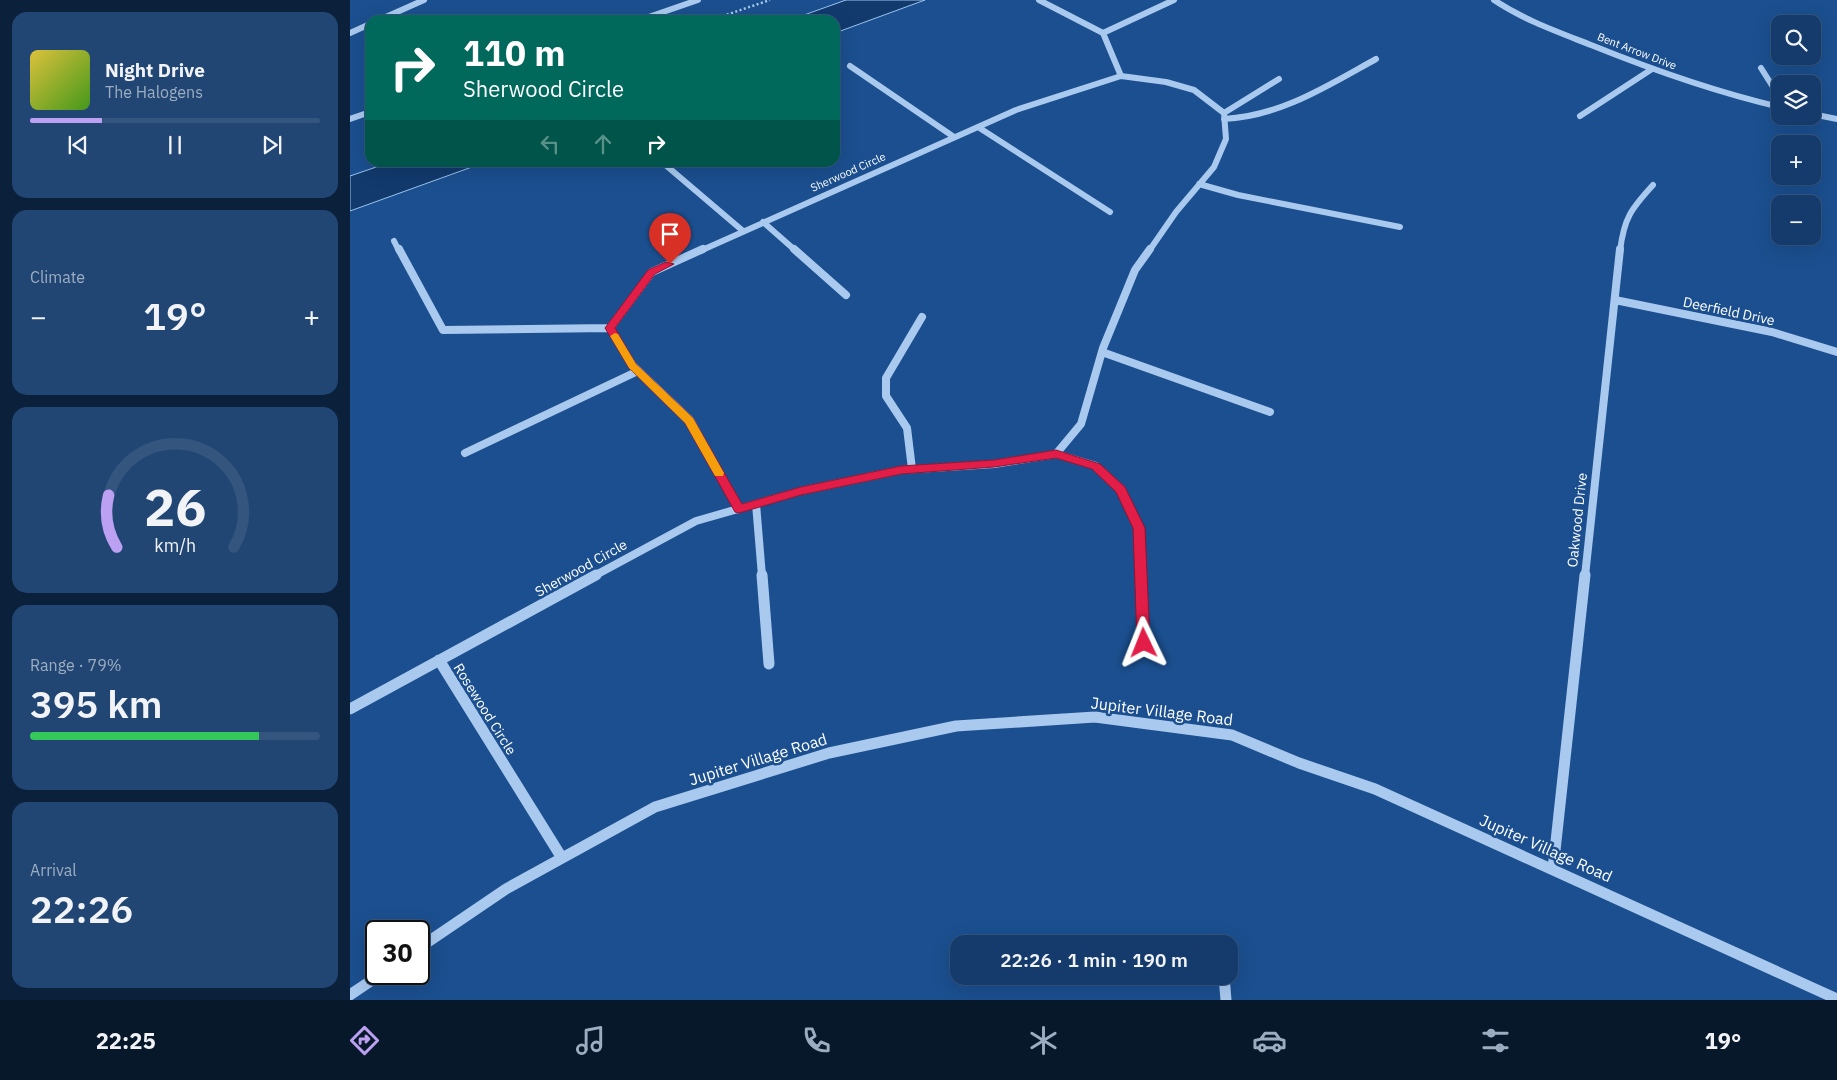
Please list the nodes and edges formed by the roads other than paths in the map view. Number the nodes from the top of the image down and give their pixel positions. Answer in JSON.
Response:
{"nodes":[{"id":1,"x":424,"y":0,"type":"edge"},
{"id":2,"x":698,"y":0,"type":"edge"},
{"id":3,"x":1039,"y":0,"type":"edge"},
{"id":4,"x":1174,"y":0,"type":"edge"},
{"id":5,"x":1494,"y":0,"type":"edge"},
{"id":6,"x":390,"y":15,"type":"edge"},
{"id":7,"x":654,"y":15,"type":"edge"},
{"id":8,"x":365,"y":26,"type":"edge"},
{"id":9,"x":350,"y":32,"type":"edge"},
{"id":10,"x":1103,"y":33,"type":"junction"},
{"id":11,"x":1376,"y":59,"type":"dead end"},
{"id":12,"x":850,"y":66,"type":"dead end"},
{"id":13,"x":1652,"y":68,"type":"junction"},
{"id":14,"x":1761,"y":68,"type":"dead end"},
{"id":15,"x":1121,"y":76,"type":"junction"},
{"id":16,"x":1279,"y":80,"type":"dead end"},
{"id":17,"x":1771,"y":84,"type":"edge"},
{"id":18,"x":1771,"y":105,"type":"edge"},
{"id":19,"x":365,"y":114,"type":"edge"},
{"id":20,"x":1224,"y":116,"type":"junction"},
{"id":21,"x":1580,"y":116,"type":"dead end"},
{"id":22,"x":1821,"y":116,"type":"edge"},
{"id":23,"x":350,"y":119,"type":"edge"},
{"id":24,"x":1837,"y":119,"type":"edge"},
{"id":25,"x":978,"y":127,"type":"junction"},
{"id":26,"x":954,"y":137,"type":"junction"},
{"id":27,"x":668,"y":167,"type":"edge"},
{"id":28,"x":1199,"y":184,"type":"junction"},
{"id":29,"x":1653,"y":185,"type":"dead end"},
{"id":30,"x":1110,"y":212,"type":"dead end"},
{"id":31,"x":763,"y":222,"type":"junction"},
{"id":32,"x":1400,"y":227,"type":"dead end"},
{"id":33,"x":743,"y":231,"type":"junction"},
{"id":34,"x":394,"y":241,"type":"dead end"},
{"id":35,"x":846,"y":295,"type":"dead end"},
{"id":36,"x":1615,"y":300,"type":"junction"},
{"id":37,"x":922,"y":317,"type":"dead end"},
{"id":38,"x":610,"y":328,"type":"junction"},
{"id":39,"x":1102,"y":352,"type":"junction"},
{"id":40,"x":1837,"y":352,"type":"edge"},
{"id":41,"x":638,"y":371,"type":"junction"},
{"id":42,"x":1270,"y":412,"type":"dead end"},
{"id":43,"x":465,"y":453,"type":"dead end"},
{"id":44,"x":1056,"y":454,"type":"junction"},
{"id":45,"x":912,"y":469,"type":"junction"},
{"id":46,"x":756,"y":504,"type":"junction"},
{"id":47,"x":739,"y":509,"type":"junction"},
{"id":48,"x":1144,"y":643,"type":"dead end"},
{"id":49,"x":439,"y":660,"type":"junction"},
{"id":50,"x":769,"y":664,"type":"dead end"},
{"id":51,"x":350,"y":709,"type":"edge"},
{"id":52,"x":562,"y":858,"type":"junction"},
{"id":53,"x":1552,"y":869,"type":"junction"},
{"id":54,"x":430,"y":941,"type":"edge"},
{"id":55,"x":365,"y":985,"type":"edge"},
{"id":56,"x":1225,"y":985,"type":"edge"},
{"id":57,"x":350,"y":995,"type":"edge"},
{"id":58,"x":1837,"y":999,"type":"edge"},
{"id":59,"x":1226,"y":1000,"type":"edge"}],
"edges":[{"from":1,"to":6,"type":"street"},
{"from":2,"to":7,"type":"street"},
{"from":3,"to":10,"type":"street"},
{"from":4,"to":10,"type":"street"},
{"from":5,"to":13,"type":"street","name":"Bent Arrow Drive"},
{"from":8,"to":9,"type":"street"},
{"from":10,"to":15,"type":"street"},
{"from":11,"to":20,"type":"street"},
{"from":12,"to":26,"type":"street"},
{"from":13,"to":18,"type":"street","name":"Bent Arrow Drive"},
{"from":13,"to":21,"type":"street"},
{"from":14,"to":17,"type":"street"},
{"from":15,"to":20,"type":"street","name":"Sherwood Circle"},
{"from":15,"to":25,"type":"street","name":"Sherwood Circle"},
{"from":16,"to":20,"type":"street"},
{"from":19,"to":23,"type":"street"},
{"from":20,"to":28,"type":"street"},
{"from":22,"to":24,"type":"street"},
{"from":25,"to":26,"type":"street","name":"Sherwood Circle"},
{"from":25,"to":30,"type":"street"},
{"from":26,"to":31,"type":"street","name":"Sherwood Circle"},
{"from":27,"to":33,"type":"street"},
{"from":28,"to":32,"type":"street"},
{"from":28,"to":39,"type":"street"},
{"from":29,"to":36,"type":"street","name":"Oakwood Drive"},
{"from":31,"to":33,"type":"street","name":"Sherwood Circle"},
{"from":31,"to":35,"type":"street"},
{"from":33,"to":38,"type":"street","name":"Sherwood Circle"},
{"from":34,"to":38,"type":"street"},
{"from":36,"to":40,"type":"street","name":"Deerfield Drive"},
{"from":36,"to":53,"type":"street","name":"Oakwood Drive"},
{"from":37,"to":45,"type":"street"},
{"from":38,"to":41,"type":"street"},
{"from":39,"to":42,"type":"street"},
{"from":39,"to":44,"type":"street"},
{"from":41,"to":43,"type":"street"},
{"from":41,"to":47,"type":"street"},
{"from":44,"to":45,"type":"street","name":"Sherwood Circle"},
{"from":44,"to":48,"type":"street","name":"Sherwood Circle"},
{"from":45,"to":46,"type":"street","name":"Sherwood Circle"},
{"from":46,"to":47,"type":"street","name":"Sherwood Circle"},
{"from":46,"to":50,"type":"street"},
{"from":47,"to":49,"type":"street","name":"Sherwood Circle"},
{"from":49,"to":51,"type":"street","name":"Rosewood Circle"},
{"from":49,"to":52,"type":"street","name":"Rosewood Circle"},
{"from":52,"to":53,"type":"street","name":"Jupiter Village Road"},
{"from":52,"to":54,"type":"street","name":"Jupiter Village Road"},
{"from":53,"to":58,"type":"street","name":"Jupiter Village Road"},
{"from":55,"to":57,"type":"street"},
{"from":56,"to":59,"type":"street"}]}
